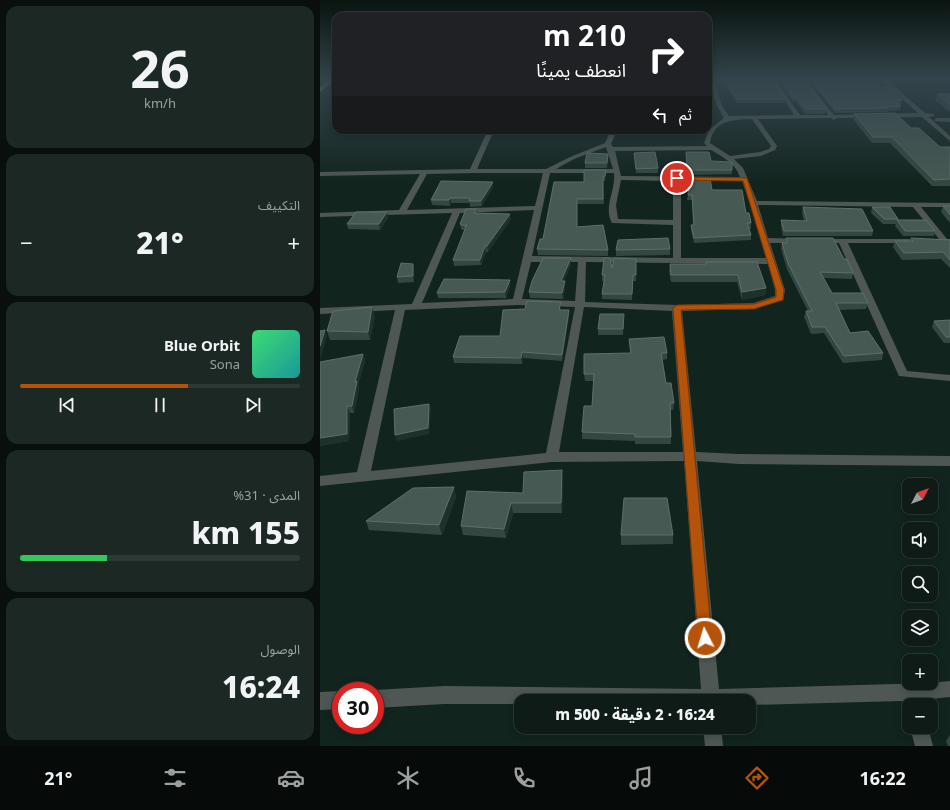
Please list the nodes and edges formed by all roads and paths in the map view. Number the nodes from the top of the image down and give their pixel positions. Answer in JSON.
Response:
{"nodes":[{"id":1,"x":724,"y":115,"type":"edge"},
{"id":2,"x":797,"y":115,"type":"edge"},
{"id":3,"x":831,"y":115,"type":"edge"},
{"id":4,"x":932,"y":115,"type":"joint"},
{"id":5,"x":924,"y":116,"type":"junction"},
{"id":6,"x":728,"y":118,"type":"junction"},
{"id":7,"x":799,"y":118,"type":"junction"},
{"id":8,"x":834,"y":118,"type":"junction"},
{"id":9,"x":755,"y":119,"type":"junction"},
{"id":10,"x":937,"y":120,"type":"junction"},
{"id":11,"x":950,"y":120,"type":"edge"},
{"id":12,"x":712,"y":131,"type":"edge"},
{"id":13,"x":950,"y":131,"type":"edge"},
{"id":14,"x":489,"y":134,"type":"edge"},
{"id":15,"x":613,"y":134,"type":"edge"},
{"id":16,"x":710,"y":134,"type":"edge"},
{"id":17,"x":950,"y":139,"type":"edge"},
{"id":18,"x":610,"y":147,"type":"junction"},
{"id":19,"x":712,"y":148,"type":"junction"},
{"id":20,"x":730,"y":158,"type":"junction"},
{"id":21,"x":473,"y":171,"type":"junction"},
{"id":22,"x":547,"y":171,"type":"junction"},
{"id":23,"x":425,"y":172,"type":"junction"},
{"id":24,"x":320,"y":174,"type":"edge"},
{"id":25,"x":618,"y":174,"type":"junction"},
{"id":26,"x":677,"y":178,"type":"junction"},
{"id":27,"x":745,"y":179,"type":"junction"},
{"id":28,"x":754,"y":203,"type":"junction"},
{"id":29,"x":915,"y":204,"type":"junction"},
{"id":30,"x":950,"y":204,"type":"edge"},
{"id":31,"x":538,"y":208,"type":"junction"},
{"id":32,"x":457,"y":211,"type":"junction"},
{"id":33,"x":402,"y":213,"type":"junction"},
{"id":34,"x":320,"y":216,"type":"edge"},
{"id":35,"x":677,"y":223,"type":"junction"},
{"id":36,"x":765,"y":240,"type":"junction"},
{"id":37,"x":948,"y":241,"type":"edge"},
{"id":38,"x":843,"y":242,"type":"junction"},
{"id":39,"x":527,"y":259,"type":"junction"},
{"id":40,"x":582,"y":260,"type":"junction"},
{"id":41,"x":677,"y":260,"type":"junction"},
{"id":42,"x":772,"y":261,"type":"junction"},
{"id":43,"x":517,"y":302,"type":"junction"},
{"id":44,"x":580,"y":304,"type":"junction"},
{"id":45,"x":416,"y":306,"type":"junction"},
{"id":46,"x":401,"y":307,"type":"junction"},
{"id":47,"x":677,"y":308,"type":"junction"},
{"id":48,"x":320,"y":311,"type":"edge"},
{"id":49,"x":950,"y":378,"type":"edge"},
{"id":50,"x":689,"y":456,"type":"junction"},
{"id":51,"x":552,"y":457,"type":"junction"},
{"id":52,"x":950,"y":461,"type":"edge"},
{"id":53,"x":363,"y":476,"type":"junction"},
{"id":54,"x":320,"y":481,"type":"edge"},
{"id":55,"x":950,"y":689,"type":"edge"},
{"id":56,"x":709,"y":694,"type":"edge"},
{"id":57,"x":514,"y":696,"type":"edge"},
{"id":58,"x":384,"y":698,"type":"edge"},
{"id":59,"x":915,"y":698,"type":"edge"},
{"id":60,"x":902,"y":699,"type":"edge"},
{"id":61,"x":332,"y":700,"type":"edge"},
{"id":62,"x":756,"y":700,"type":"edge"},
{"id":63,"x":320,"y":701,"type":"edge"},
{"id":64,"x":713,"y":734,"type":"edge"},
{"id":65,"x":921,"y":734,"type":"edge"},
{"id":66,"x":714,"y":746,"type":"edge"},
{"id":67,"x":924,"y":746,"type":"edge"}],
"edges":[{"from":1,"to":6,"type":"street"},
{"from":2,"to":7,"type":"street"},
{"from":3,"to":8,"type":"street"},
{"from":4,"to":5,"type":"street"},
{"from":4,"to":10,"type":"street"},
{"from":5,"to":8,"type":"street"},
{"from":5,"to":17,"type":"street"},
{"from":6,"to":9,"type":"street"},
{"from":6,"to":12,"type":"street"},
{"from":7,"to":8,"type":"street"},
{"from":7,"to":9,"type":"street"},
{"from":9,"to":20,"type":"street"},
{"from":10,"to":11,"type":"street"},
{"from":10,"to":13,"type":"street"},
{"from":14,"to":21,"type":"street"},
{"from":15,"to":18,"type":"street"},
{"from":16,"to":19,"type":"street"},
{"from":18,"to":19,"type":"street"},
{"from":18,"to":22,"type":"street"},
{"from":18,"to":25,"type":"street"},
{"from":19,"to":20,"type":"street"},
{"from":20,"to":27,"type":"street"},
{"from":21,"to":22,"type":"street"},
{"from":21,"to":23,"type":"street"},
{"from":22,"to":25,"type":"street"},
{"from":22,"to":31,"type":"street"},
{"from":23,"to":24,"type":"street"},
{"from":23,"to":33,"type":"street"},
{"from":25,"to":26,"type":"street"},
{"from":25,"to":35,"type":"street"},
{"from":26,"to":27,"type":"street"},
{"from":26,"to":35,"type":"street"},
{"from":27,"to":28,"type":"street"},
{"from":28,"to":29,"type":"street"},
{"from":28,"to":36,"type":"street"},
{"from":29,"to":30,"type":"street"},
{"from":29,"to":37,"type":"street"},
{"from":31,"to":32,"type":"street"},
{"from":31,"to":39,"type":"street"},
{"from":32,"to":33,"type":"street"},
{"from":32,"to":45,"type":"street"},
{"from":33,"to":34,"type":"street"},
{"from":35,"to":41,"type":"street"},
{"from":36,"to":38,"type":"street"},
{"from":36,"to":42,"type":"street"},
{"from":37,"to":38,"type":"street"},
{"from":38,"to":49,"type":"street"},
{"from":39,"to":40,"type":"street"},
{"from":39,"to":43,"type":"street"},
{"from":40,"to":41,"type":"street"},
{"from":40,"to":44,"type":"street"},
{"from":41,"to":42,"type":"street"},
{"from":42,"to":47,"type":"street"},
{"from":43,"to":44,"type":"street"},
{"from":43,"to":45,"type":"street"},
{"from":44,"to":47,"type":"street"},
{"from":44,"to":51,"type":"street"},
{"from":45,"to":46,"type":"street"},
{"from":46,"to":48,"type":"street"},
{"from":46,"to":53,"type":"street"},
{"from":47,"to":50,"type":"street"},
{"from":50,"to":51,"type":"street"},
{"from":50,"to":52,"type":"street"},
{"from":50,"to":56,"type":"street"},
{"from":51,"to":53,"type":"street"},
{"from":53,"to":54,"type":"street"},
{"from":55,"to":59,"type":"street"},
{"from":57,"to":58,"type":"street"},
{"from":60,"to":62,"type":"street"},
{"from":61,"to":63,"type":"street"},
{"from":64,"to":66,"type":"street"},
{"from":65,"to":67,"type":"street"}]}
